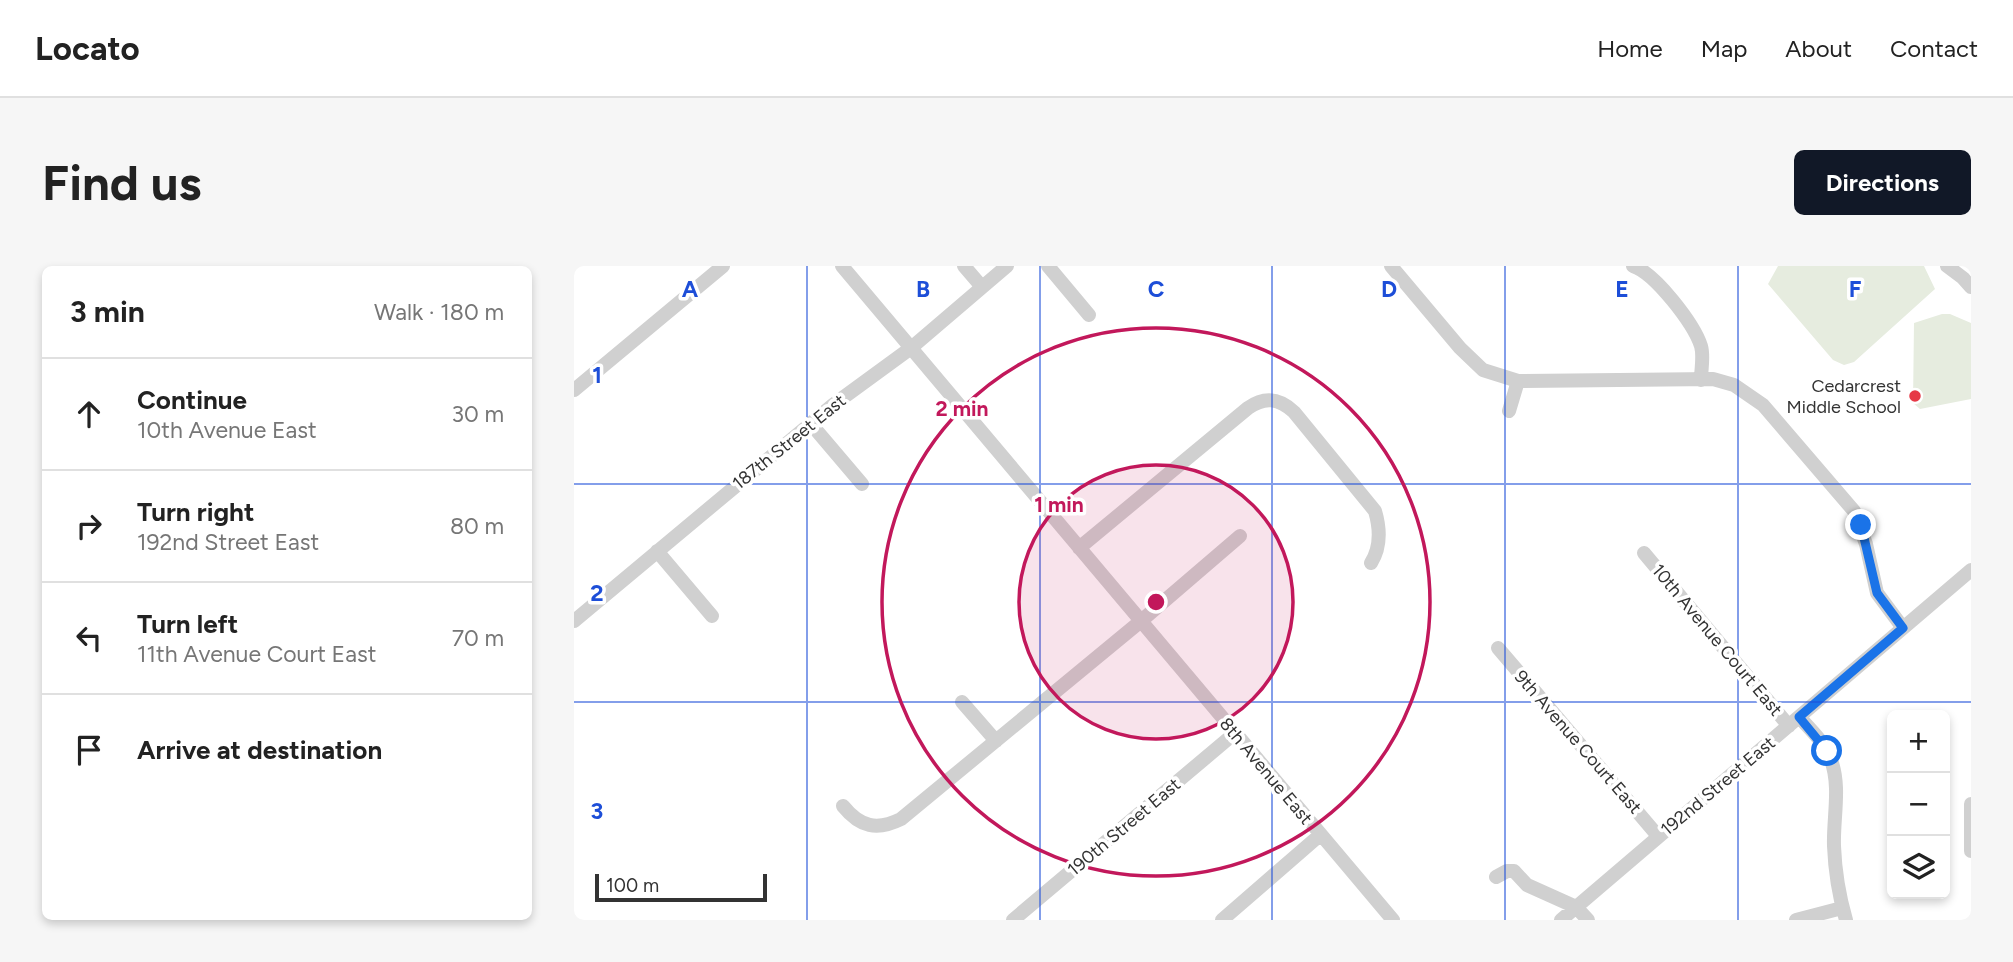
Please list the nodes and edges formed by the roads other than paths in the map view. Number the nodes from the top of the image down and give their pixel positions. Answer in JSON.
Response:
{"nodes":[{"id":1,"x":723,"y":266,"type":"edge"},
{"id":2,"x":842,"y":266,"type":"edge"},
{"id":3,"x":964,"y":266,"type":"edge"},
{"id":4,"x":1007,"y":266,"type":"edge"},
{"id":5,"x":1048,"y":266,"type":"edge"},
{"id":6,"x":1391,"y":266,"type":"edge"},
{"id":7,"x":1633,"y":266,"type":"edge"},
{"id":8,"x":1947,"y":266,"type":"edge"},
{"id":9,"x":982,"y":287,"type":"junction"},
{"id":10,"x":1971,"y":287,"type":"edge"},
{"id":11,"x":1089,"y":315,"type":"dead end"},
{"id":12,"x":911,"y":348,"type":"junction"},
{"id":13,"x":1701,"y":380,"type":"junction"},
{"id":14,"x":1518,"y":381,"type":"junction"},
{"id":15,"x":574,"y":390,"type":"edge"},
{"id":16,"x":1509,"y":411,"type":"dead end"},
{"id":17,"x":811,"y":424,"type":"junction"},
{"id":18,"x":862,"y":484,"type":"dead end"},
{"id":19,"x":1240,"y":536,"type":"dead end"},
{"id":20,"x":1079,"y":548,"type":"junction"},
{"id":21,"x":657,"y":551,"type":"junction"},
{"id":22,"x":1644,"y":553,"type":"dead end"},
{"id":23,"x":1371,"y":563,"type":"dead end"},
{"id":24,"x":1971,"y":570,"type":"edge"},
{"id":25,"x":712,"y":616,"type":"dead end"},
{"id":26,"x":574,"y":621,"type":"edge"},
{"id":27,"x":1141,"y":621,"type":"junction"},
{"id":28,"x":1903,"y":628,"type":"junction"},
{"id":29,"x":1498,"y":648,"type":"dead end"},
{"id":30,"x":962,"y":702,"type":"dead end"},
{"id":31,"x":1794,"y":722,"type":"junction"},
{"id":32,"x":1235,"y":733,"type":"junction"},
{"id":33,"x":996,"y":741,"type":"junction"},
{"id":34,"x":1971,"y":804,"type":"edge"},
{"id":35,"x":843,"y":806,"type":"dead end"},
{"id":36,"x":1320,"y":835,"type":"junction"},
{"id":37,"x":1658,"y":836,"type":"junction"},
{"id":38,"x":1971,"y":851,"type":"edge"},
{"id":39,"x":1496,"y":877,"type":"dead end"},
{"id":40,"x":1576,"y":907,"type":"junction"},
{"id":41,"x":1844,"y":914,"type":"edge"},
{"id":42,"x":1013,"y":920,"type":"edge"},
{"id":43,"x":1222,"y":920,"type":"edge"},
{"id":44,"x":1393,"y":920,"type":"edge"},
{"id":45,"x":1561,"y":920,"type":"edge"},
{"id":46,"x":1588,"y":920,"type":"edge"},
{"id":47,"x":1796,"y":920,"type":"edge"}],
"edges":[{"from":1,"to":15,"type":"street"},
{"from":2,"to":12,"type":"street","name":"8th Avenue East"},
{"from":3,"to":9,"type":"street"},
{"from":4,"to":9,"type":"street","name":"187th Street East"},
{"from":5,"to":11,"type":"street"},
{"from":6,"to":14,"type":"street"},
{"from":7,"to":13,"type":"street"},
{"from":8,"to":10,"type":"street"},
{"from":9,"to":12,"type":"street","name":"187th Street East"},
{"from":12,"to":17,"type":"street","name":"187th Street East"},
{"from":12,"to":20,"type":"street","name":"8th Avenue East"},
{"from":13,"to":14,"type":"street"},
{"from":13,"to":28,"type":"street"},
{"from":14,"to":16,"type":"street"},
{"from":17,"to":18,"type":"street"},
{"from":17,"to":21,"type":"street","name":"187th Street East"},
{"from":19,"to":27,"type":"street"},
{"from":20,"to":23,"type":"street"},
{"from":20,"to":27,"type":"street","name":"8th Avenue East"},
{"from":21,"to":25,"type":"street"},
{"from":21,"to":26,"type":"street","name":"187th Street East"},
{"from":22,"to":31,"type":"street","name":"10th Avenue Court East"},
{"from":24,"to":28,"type":"street","name":"192nd Street East"},
{"from":27,"to":32,"type":"street","name":"8th Avenue East"},
{"from":27,"to":33,"type":"street"},
{"from":28,"to":31,"type":"street","name":"192nd Street East"},
{"from":29,"to":37,"type":"street","name":"9th Avenue Court East"},
{"from":30,"to":33,"type":"street"},
{"from":31,"to":37,"type":"street","name":"192nd Street East"},
{"from":31,"to":41,"type":"street","name":"10th Avenue Court East"},
{"from":32,"to":36,"type":"street","name":"8th Avenue East"},
{"from":32,"to":42,"type":"street","name":"190th Street East"},
{"from":33,"to":35,"type":"street"},
{"from":34,"to":38,"type":"street"},
{"from":36,"to":43,"type":"street"},
{"from":36,"to":44,"type":"street","name":"8th Avenue East"},
{"from":37,"to":40,"type":"street","name":"192nd Street East"},
{"from":39,"to":40,"type":"street"},
{"from":40,"to":45,"type":"street","name":"192nd Street East"},
{"from":40,"to":46,"type":"street"},
{"from":41,"to":47,"type":"street"}]}
